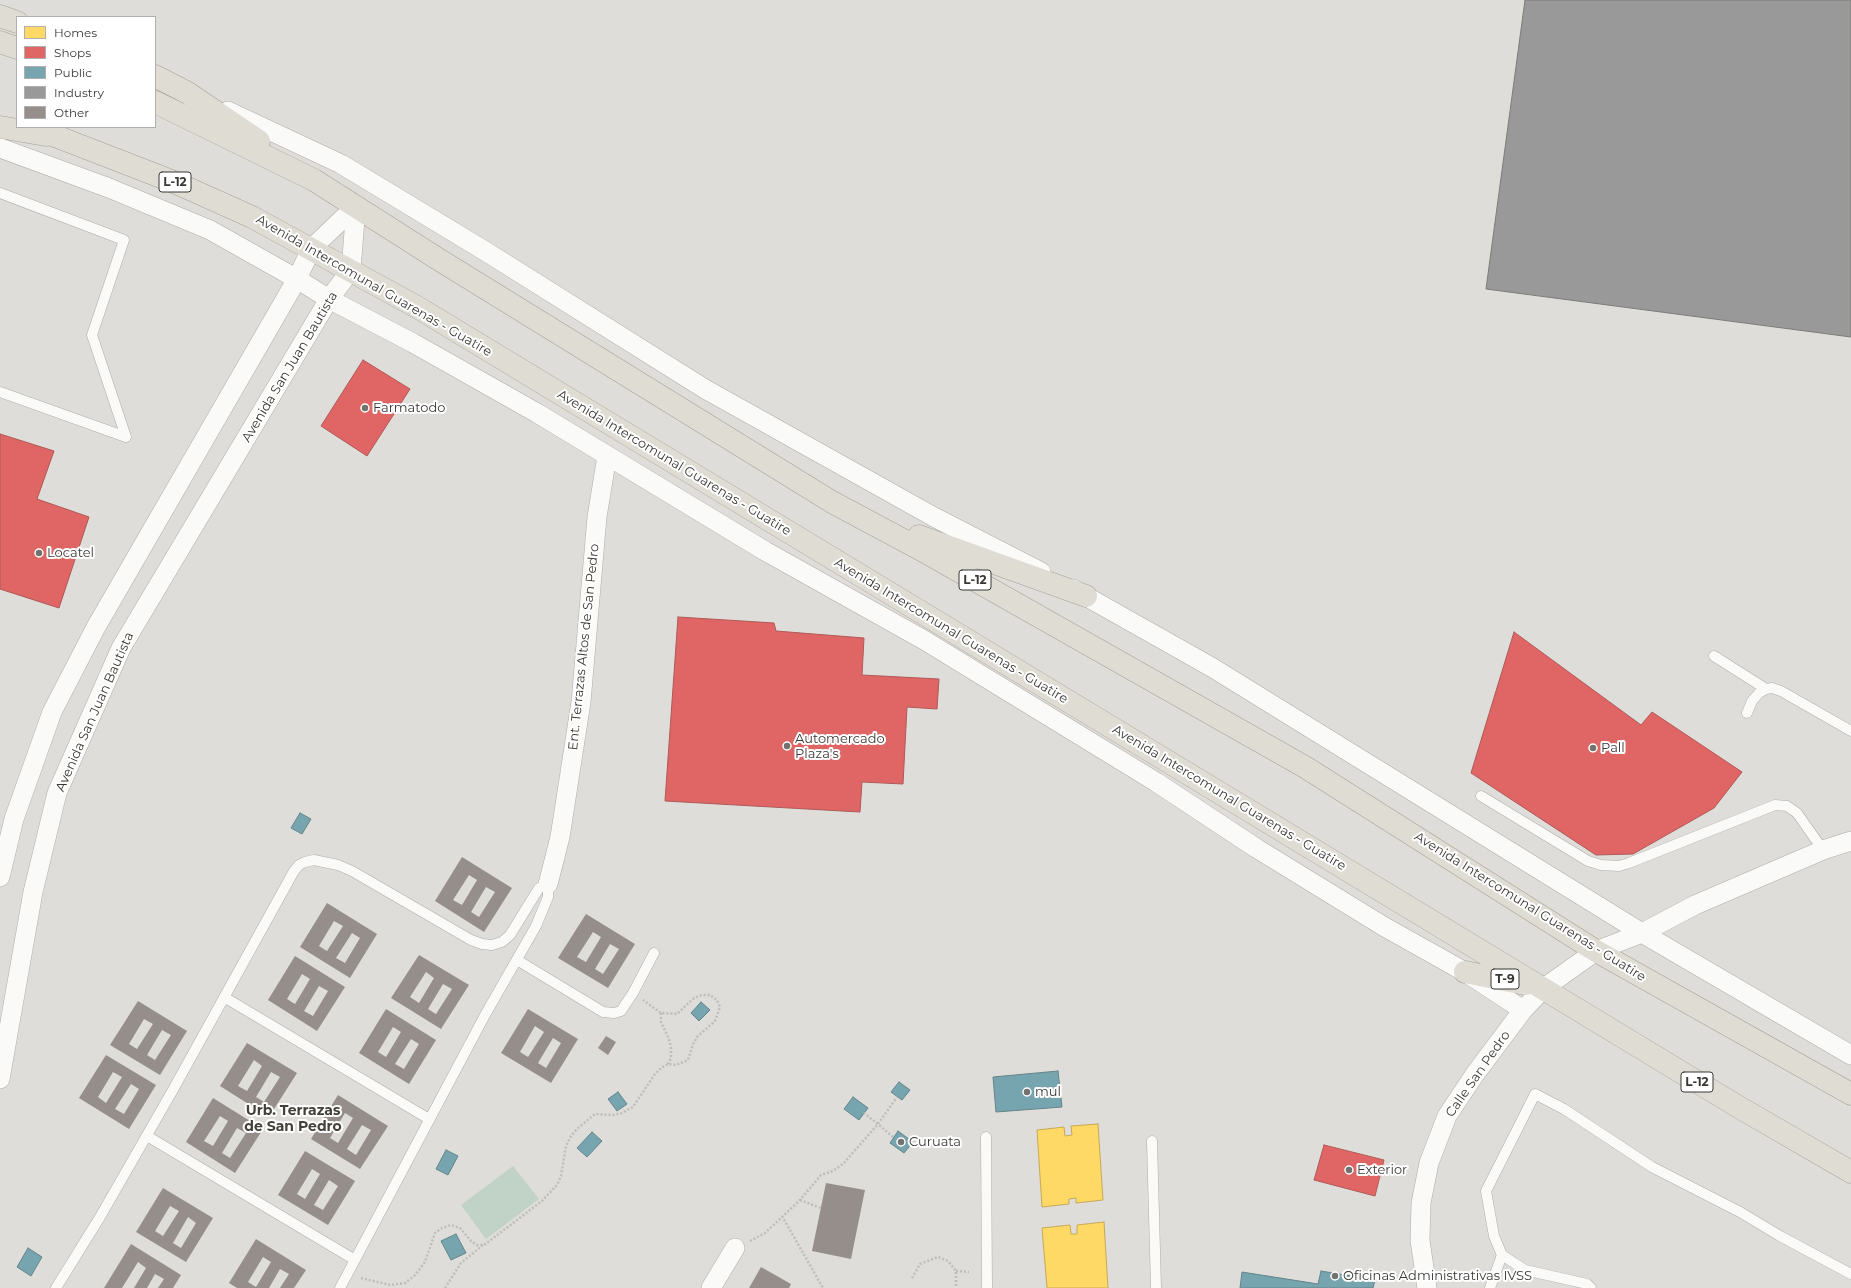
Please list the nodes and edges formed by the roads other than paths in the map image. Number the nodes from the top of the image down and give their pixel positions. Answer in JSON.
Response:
{"nodes":[{"id":1,"x":0,"y":16,"type":"edge"},
{"id":2,"x":16,"y":22,"type":"edge"},
{"id":3,"x":0,"y":42,"type":"edge"},
{"id":4,"x":16,"y":48,"type":"edge"},
{"id":5,"x":156,"y":77,"type":"edge"},
{"id":6,"x":188,"y":93,"type":"junction"},
{"id":7,"x":156,"y":102,"type":"edge"},
{"id":8,"x":0,"y":115,"type":"edge"},
{"id":9,"x":16,"y":121,"type":"edge"},
{"id":10,"x":0,"y":127,"type":"edge"},
{"id":11,"x":35,"y":128,"type":"edge"},
{"id":12,"x":64,"y":138,"type":"junction"},
{"id":13,"x":0,"y":148,"type":"edge"},
{"id":14,"x":314,"y":180,"type":"junction"},
{"id":15,"x":0,"y":193,"type":"edge"},
{"id":16,"x":356,"y":206,"type":"junction"},
{"id":17,"x":311,"y":249,"type":"junction"},
{"id":18,"x":351,"y":270,"type":"junction"},
{"id":19,"x":297,"y":279,"type":"junction"},
{"id":20,"x":329,"y":299,"type":"junction"},
{"id":21,"x":0,"y":392,"type":"edge"},
{"id":22,"x":607,"y":456,"type":"junction"},
{"id":23,"x":832,"y":502,"type":"junction"},
{"id":24,"x":1086,"y":596,"type":"junction"},
{"id":25,"x":1714,"y":656,"type":"dead end"},
{"id":26,"x":1766,"y":689,"type":"junction"},
{"id":27,"x":1747,"y":713,"type":"dead end"},
{"id":28,"x":1851,"y":731,"type":"edge"},
{"id":29,"x":1481,"y":796,"type":"dead end"},
{"id":30,"x":1851,"y":841,"type":"edge"},
{"id":31,"x":1824,"y":850,"type":"junction"},
{"id":32,"x":0,"y":877,"type":"edge"},
{"id":33,"x":548,"y":884,"type":"junction"},
{"id":34,"x":1642,"y":933,"type":"junction"},
{"id":35,"x":1596,"y":951,"type":"junction"},
{"id":36,"x":654,"y":953,"type":"dead end"},
{"id":37,"x":517,"y":960,"type":"junction"},
{"id":38,"x":1465,"y":972,"type":"junction"},
{"id":39,"x":1544,"y":988,"type":"junction"},
{"id":40,"x":224,"y":997,"type":"junction"},
{"id":41,"x":1523,"y":1010,"type":"junction"},
{"id":42,"x":1851,"y":1055,"type":"edge"},
{"id":43,"x":0,"y":1079,"type":"edge"},
{"id":44,"x":1851,"y":1094,"type":"edge"},
{"id":45,"x":429,"y":1119,"type":"junction"},
{"id":46,"x":147,"y":1136,"type":"junction"},
{"id":47,"x":986,"y":1137,"type":"dead end"},
{"id":48,"x":1152,"y":1141,"type":"dead end"},
{"id":49,"x":1851,"y":1172,"type":"edge"},
{"id":50,"x":735,"y":1248,"type":"road end"},
{"id":51,"x":1502,"y":1255,"type":"junction"},
{"id":52,"x":355,"y":1260,"type":"junction"},
{"id":53,"x":1851,"y":1274,"type":"edge"},
{"id":54,"x":56,"y":1288,"type":"edge"},
{"id":55,"x":340,"y":1288,"type":"edge"},
{"id":56,"x":711,"y":1288,"type":"edge"},
{"id":57,"x":987,"y":1288,"type":"edge"},
{"id":58,"x":1156,"y":1288,"type":"edge"},
{"id":59,"x":1427,"y":1288,"type":"edge"},
{"id":60,"x":1490,"y":1288,"type":"edge"},
{"id":61,"x":1591,"y":1288,"type":"edge"}],
"edges":[{"from":1,"to":2,"type":"highway"},
{"from":3,"to":4,"type":"highway"},
{"from":5,"to":6,"type":"highway"},
{"from":6,"to":14,"type":"highway"},
{"from":6,"to":24,"type":"street"},
{"from":7,"to":14,"type":"highway","name":"Avenida Intercomunal Guarenas - Guatire","number":"L-12"},
{"from":8,"to":9,"type":"highway"},
{"from":10,"to":12,"type":"highway"},
{"from":11,"to":12,"type":"highway","name":"Avenida Intercomunal Guarenas - Guatire","number":"L-12"},
{"from":12,"to":17,"type":"highway","name":"Avenida Intercomunal Guarenas - Guatire","number":"L-12"},
{"from":13,"to":19,"type":"street","name":"Avenida Intercomunal Guarenas - Guatire","number":"L-12"},
{"from":14,"to":16,"type":"highway","name":"Avenida Intercomunal Guarenas - Guatire","number":"L-12"},
{"from":15,"to":21,"type":"lane"},
{"from":16,"to":17,"type":"street"},
{"from":16,"to":18,"type":"street"},
{"from":16,"to":23,"type":"highway","name":"Avenida Intercomunal Guarenas - Guatire","number":"L-12"},
{"from":17,"to":18,"type":"highway","name":"Avenida Intercomunal Guarenas - Guatire","number":"L-12"},
{"from":17,"to":19,"type":"street"},
{"from":18,"to":20,"type":"street","name":"Avenida San Juan Bautista"},
{"from":18,"to":39,"type":"highway","name":"Avenida Intercomunal Guarenas - Guatire","number":"L-12"},
{"from":19,"to":20,"type":"street","name":"Avenida Intercomunal Guarenas - Guatire","number":"L-12"},
{"from":19,"to":32,"type":"street"},
{"from":20,"to":22,"type":"street","name":"Avenida Intercomunal Guarenas - Guatire","number":"L-12"},
{"from":20,"to":43,"type":"street","name":"Avenida San Juan Bautista"},
{"from":22,"to":33,"type":"street","name":"Ent. Terrazas Altos de San Pedro"},
{"from":22,"to":38,"type":"street","name":"Avenida Intercomunal Guarenas - Guatire","number":"L-12"},
{"from":23,"to":24,"type":"highway"},
{"from":23,"to":35,"type":"highway","name":"Avenida Intercomunal Guarenas - Guatire","number":"L-12"},
{"from":24,"to":34,"type":"street"},
{"from":25,"to":26,"type":"lane"},
{"from":26,"to":27,"type":"lane"},
{"from":26,"to":28,"type":"lane"},
{"from":29,"to":31,"type":"lane"},
{"from":30,"to":31,"type":"street","name":"Calle San Pedro"},
{"from":31,"to":34,"type":"street","name":"Calle San Pedro"},
{"from":33,"to":37,"type":"lane"},
{"from":33,"to":40,"type":"lane"},
{"from":34,"to":35,"type":"street","name":"Calle San Pedro"},
{"from":34,"to":42,"type":"street"},
{"from":35,"to":39,"type":"street","name":"Calle San Pedro"},
{"from":35,"to":44,"type":"highway","name":"Avenida Intercomunal Guarenas - Guatire","number":"L-12"},
{"from":36,"to":37,"type":"lane"},
{"from":37,"to":45,"type":"lane"},
{"from":38,"to":39,"type":"highway","number":"T-9"},
{"from":38,"to":41,"type":"street","name":"Avenida Intercomunal Guarenas - Guatire","number":"L-12"},
{"from":39,"to":41,"type":"street","name":"Calle San Pedro"},
{"from":39,"to":49,"type":"highway","name":"Avenida Intercomunal Guarenas - Guatire","number":"L-12"},
{"from":40,"to":45,"type":"lane"},
{"from":40,"to":46,"type":"lane"},
{"from":41,"to":59,"type":"street","name":"Calle San Pedro"},
{"from":45,"to":52,"type":"lane"},
{"from":46,"to":52,"type":"lane"},
{"from":46,"to":54,"type":"lane"},
{"from":47,"to":57,"type":"lane"},
{"from":48,"to":58,"type":"lane"},
{"from":50,"to":56,"type":"street"},
{"from":51,"to":53,"type":"lane"},
{"from":51,"to":60,"type":"lane"},
{"from":51,"to":61,"type":"lane"},
{"from":52,"to":55,"type":"lane"}]}
